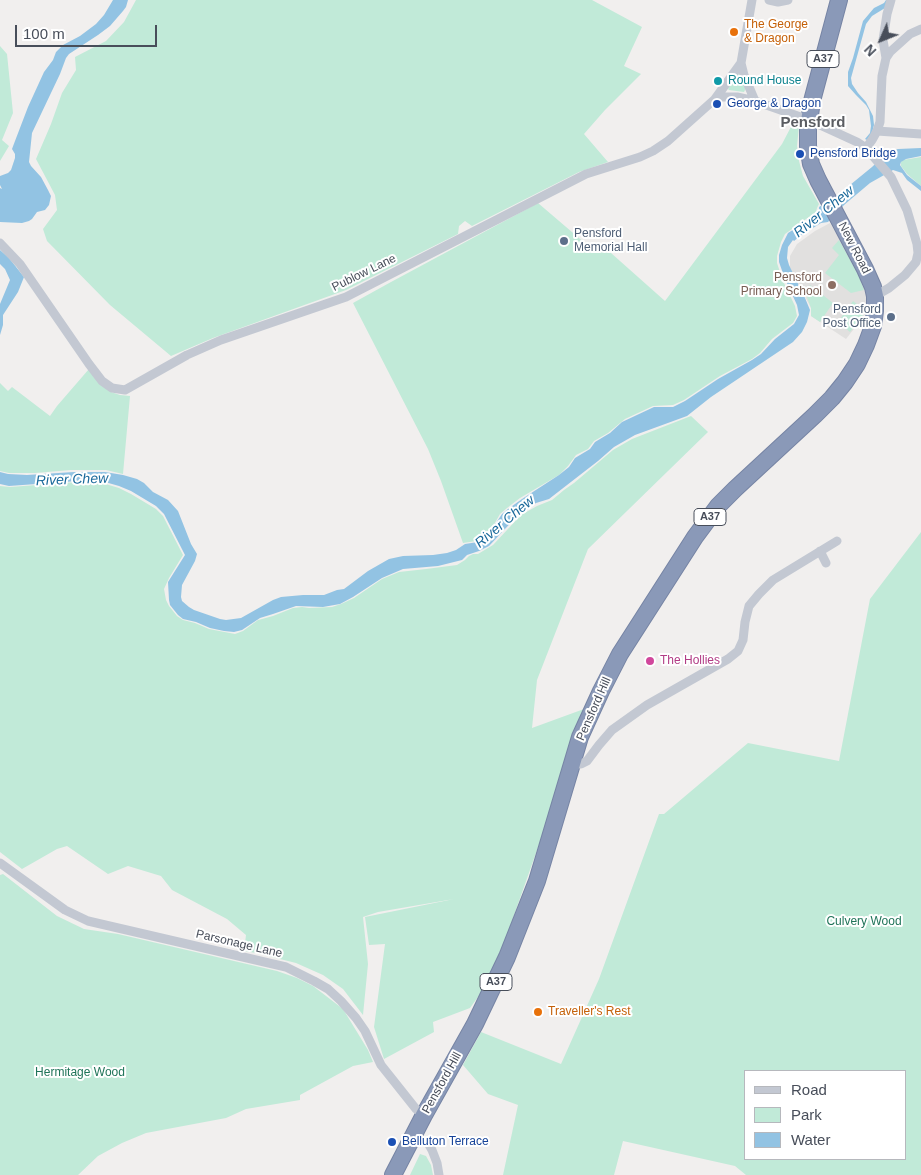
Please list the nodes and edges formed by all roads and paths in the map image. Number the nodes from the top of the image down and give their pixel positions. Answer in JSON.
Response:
{"nodes":[{"id":1,"x":752,"y":0,"type":"edge"},
{"id":2,"x":769,"y":0,"type":"edge"},
{"id":3,"x":788,"y":0,"type":"edge"},
{"id":4,"x":839,"y":0,"type":"edge"},
{"id":5,"x":891,"y":0,"type":"edge"},
{"id":6,"x":921,"y":28,"type":"edge"},
{"id":7,"x":886,"y":58,"type":"junction"},
{"id":8,"x":741,"y":63,"type":"junction"},
{"id":9,"x":715,"y":99,"type":"junction"},
{"id":10,"x":755,"y":100,"type":"junction"},
{"id":11,"x":809,"y":120,"type":"junction"},
{"id":12,"x":877,"y":131,"type":"junction"},
{"id":13,"x":921,"y":134,"type":"edge"},
{"id":14,"x":866,"y":148,"type":"junction"},
{"id":15,"x":0,"y":243,"type":"edge"},
{"id":16,"x":918,"y":263,"type":"edge"},
{"id":17,"x":875,"y":296,"type":"junction"},
{"id":18,"x":837,"y":541,"type":"dead end"},
{"id":19,"x":820,"y":551,"type":"junction"},
{"id":20,"x":826,"y":563,"type":"dead end"},
{"id":21,"x":572,"y":764,"type":"junction"},
{"id":22,"x":0,"y":863,"type":"edge"},
{"id":23,"x":424,"y":1115,"type":"junction"},
{"id":24,"x":428,"y":1144,"type":"dead end"},
{"id":25,"x":393,"y":1175,"type":"edge"},
{"id":26,"x":439,"y":1175,"type":"edge"}],
"edges":[{"from":1,"to":8,"type":"street"},
{"from":2,"to":3,"type":"street"},
{"from":4,"to":11,"type":"highway","name":"New Road","number":"A37"},
{"from":5,"to":7,"type":"street"},
{"from":6,"to":7,"type":"street"},
{"from":7,"to":12,"type":"street"},
{"from":8,"to":9,"type":"street","name":"Publow Lane"},
{"from":8,"to":10,"type":"street"},
{"from":9,"to":10,"type":"street"},
{"from":9,"to":15,"type":"street","name":"Publow Lane"},
{"from":10,"to":11,"type":"street"},
{"from":11,"to":14,"type":"street"},
{"from":11,"to":17,"type":"highway","name":"New Road","number":"A37"},
{"from":12,"to":13,"type":"street"},
{"from":12,"to":14,"type":"street"},
{"from":14,"to":16,"type":"street"},
{"from":16,"to":17,"type":"street"},
{"from":17,"to":21,"type":"highway","name":"Pensford Hill","number":"A37"},
{"from":18,"to":19,"type":"street"},
{"from":19,"to":20,"type":"street"},
{"from":19,"to":21,"type":"street"},
{"from":21,"to":23,"type":"highway","name":"Pensford Hill","number":"A37"},
{"from":22,"to":23,"type":"street","name":"Parsonage Lane"},
{"from":23,"to":25,"type":"highway","name":"Pensford Hill","number":"A37"},
{"from":24,"to":26,"type":"street"}]}
